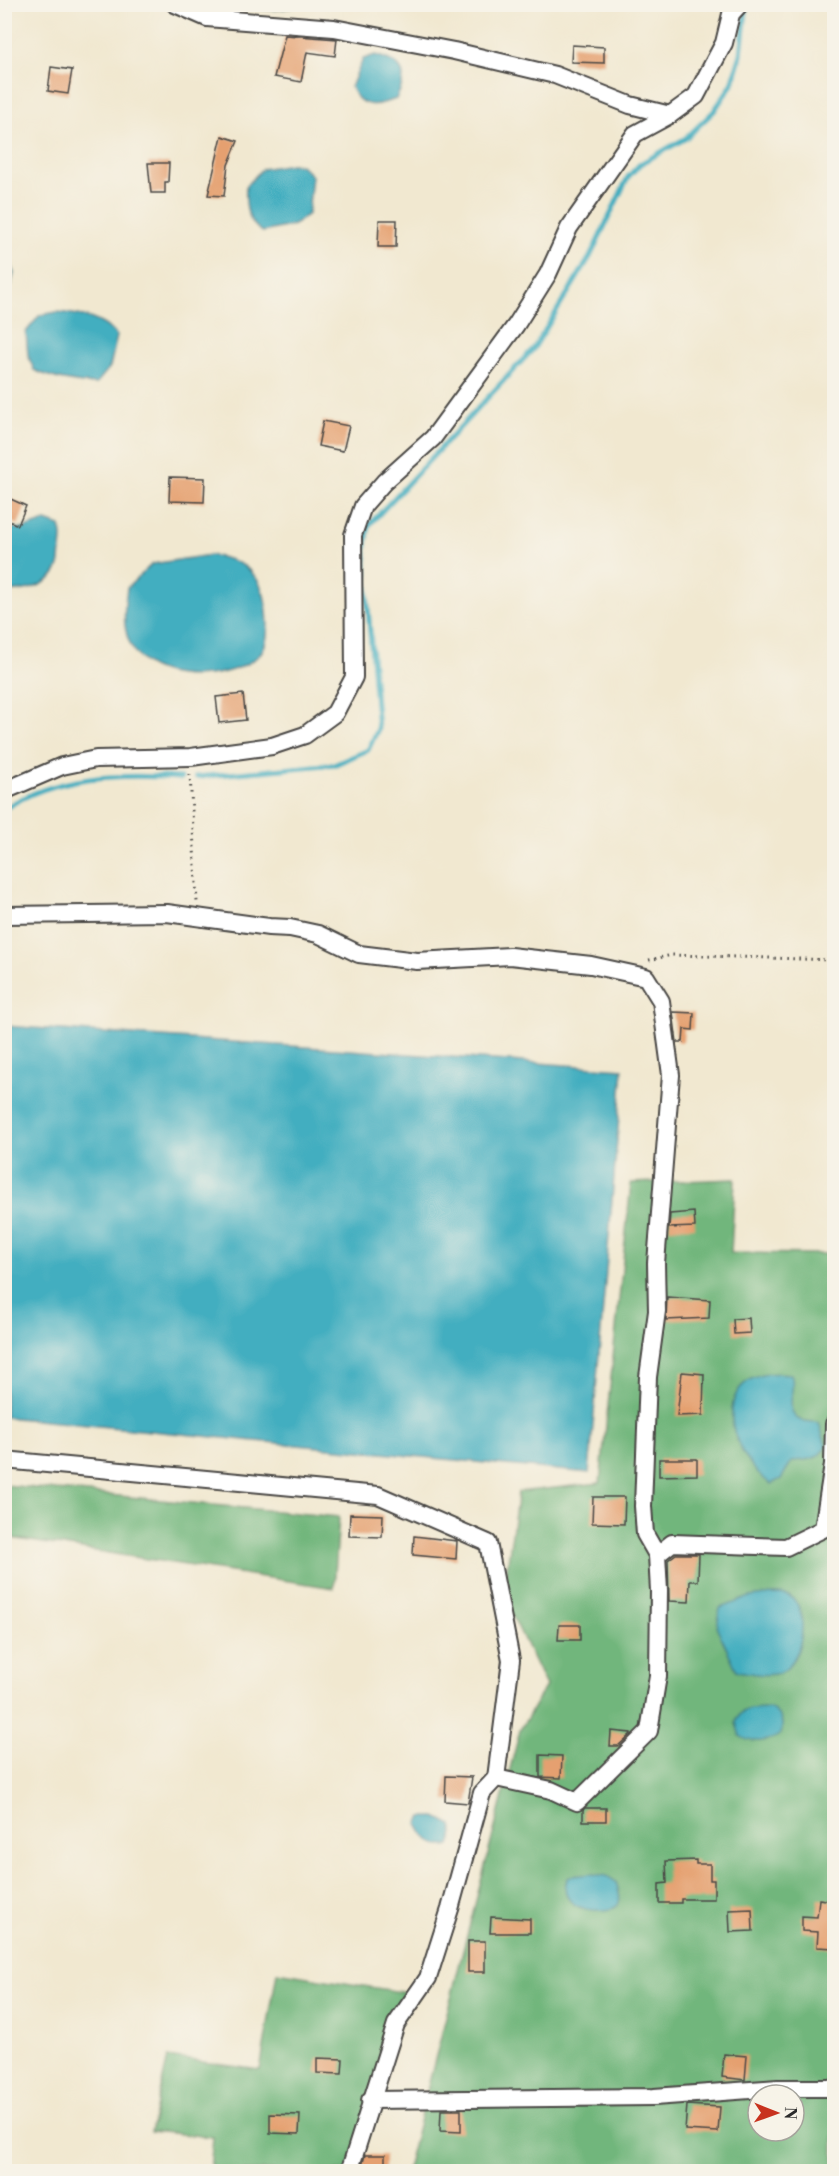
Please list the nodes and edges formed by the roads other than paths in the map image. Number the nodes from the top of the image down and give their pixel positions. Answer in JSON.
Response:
{"nodes":[{"id":1,"x":175,"y":4,"type":"edge"},
{"id":2,"x":740,"y":4,"type":"edge"},
{"id":3,"x":193,"y":8,"type":"edge"},
{"id":4,"x":670,"y":115,"type":"junction"},
{"id":5,"x":4,"y":791,"type":"edge"},
{"id":6,"x":4,"y":915,"type":"edge"},
{"id":7,"x":834,"y":1424,"type":"edge"},
{"id":8,"x":4,"y":1460,"type":"edge"},
{"id":9,"x":657,"y":1555,"type":"junction"},
{"id":10,"x":496,"y":1778,"type":"junction"},
{"id":11,"x":834,"y":2088,"type":"edge"},
{"id":12,"x":370,"y":2100,"type":"junction"},
{"id":13,"x":349,"y":2172,"type":"edge"}],
"edges":[{"from":1,"to":3,"type":"street"},
{"from":2,"to":4,"type":"street"},
{"from":3,"to":4,"type":"street"},
{"from":4,"to":5,"type":"street"},
{"from":6,"to":9,"type":"street"},
{"from":7,"to":9,"type":"street"},
{"from":8,"to":10,"type":"street"},
{"from":9,"to":10,"type":"street"},
{"from":10,"to":12,"type":"street"},
{"from":11,"to":12,"type":"street"},
{"from":12,"to":13,"type":"street"}]}
